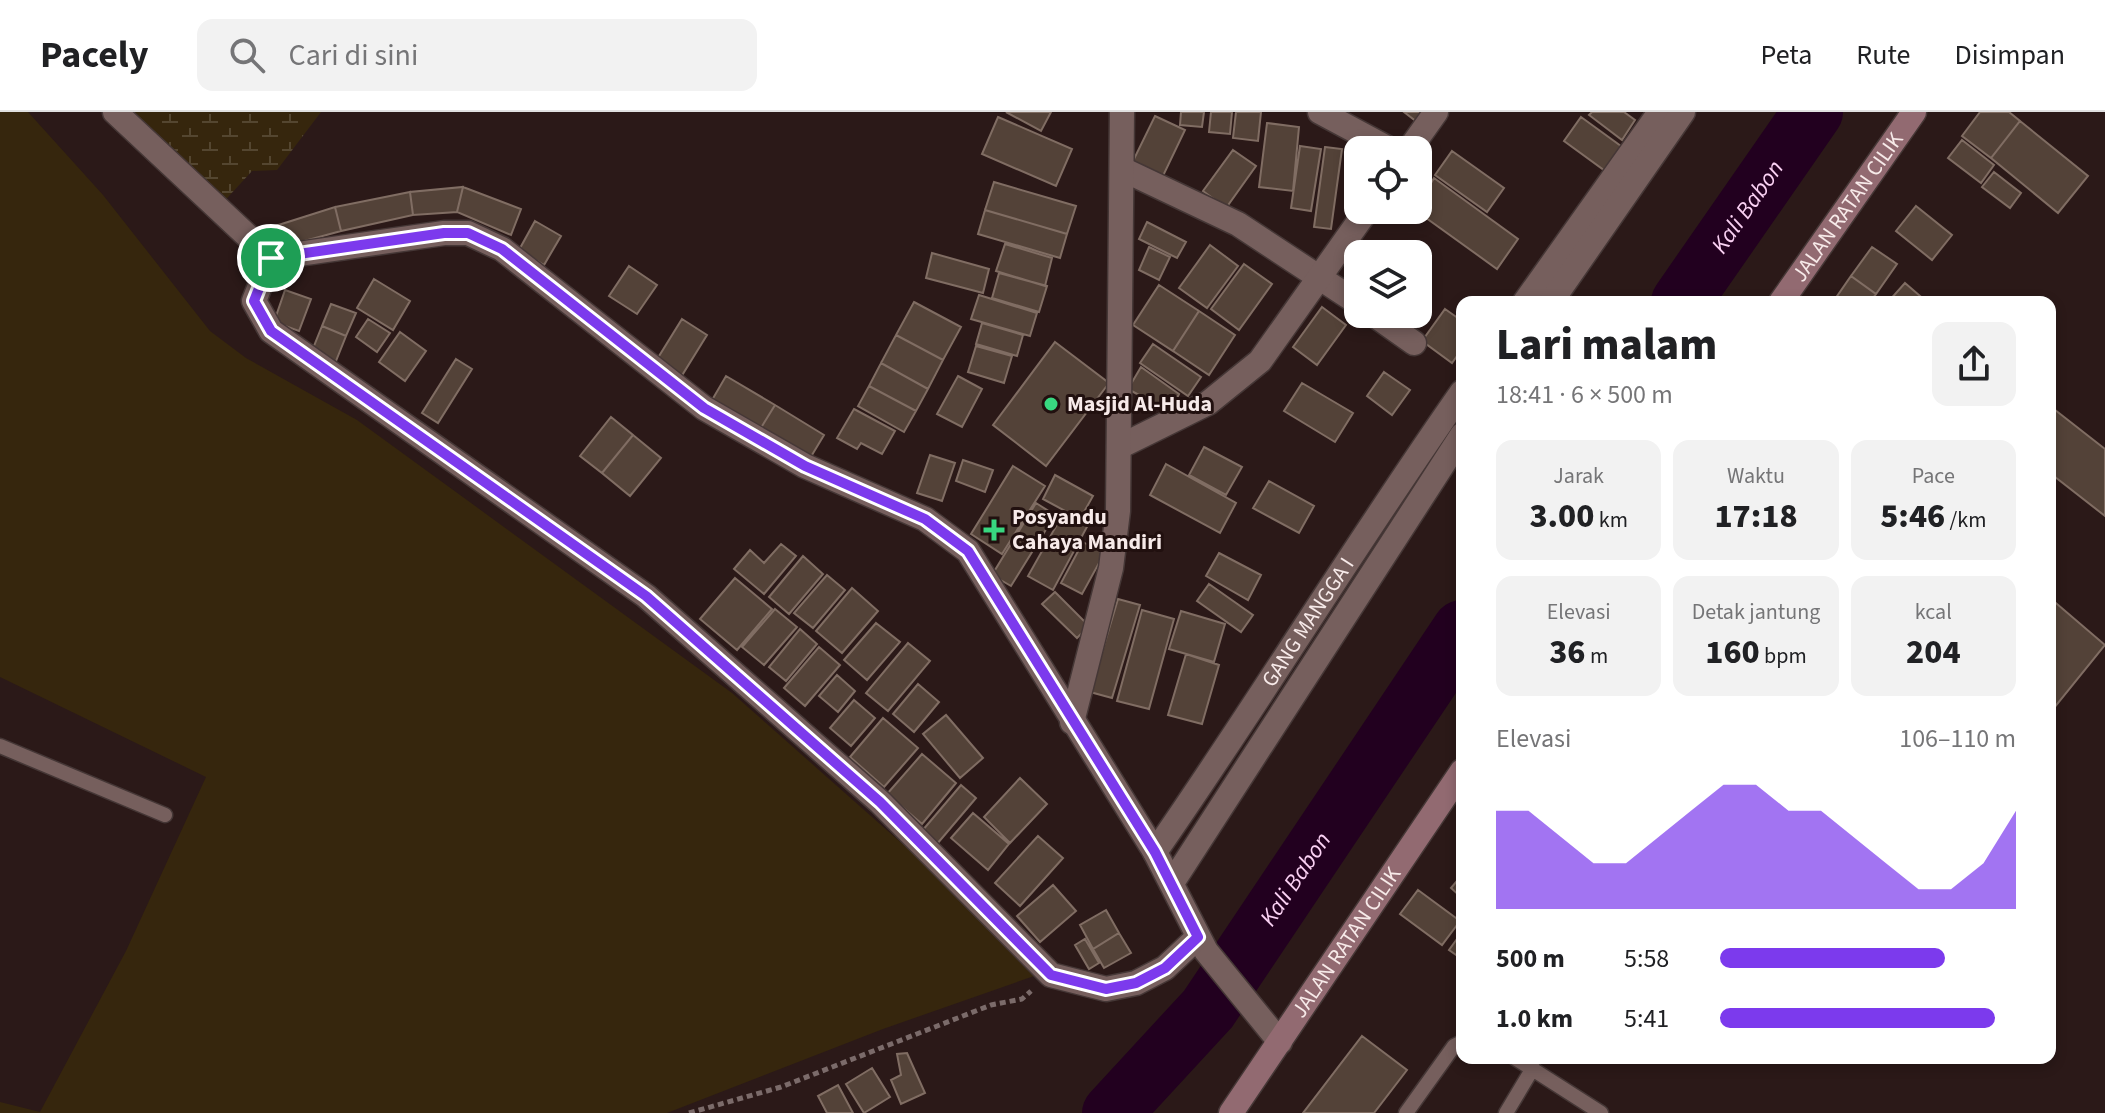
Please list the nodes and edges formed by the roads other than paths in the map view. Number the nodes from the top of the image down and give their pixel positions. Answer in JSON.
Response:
{"nodes":[{"id":1,"x":115,"y":112,"type":"edge"},
{"id":2,"x":1122,"y":112,"type":"edge"},
{"id":3,"x":1320,"y":112,"type":"edge"},
{"id":4,"x":1436,"y":112,"type":"edge"},
{"id":5,"x":1660,"y":112,"type":"edge"},
{"id":6,"x":1683,"y":112,"type":"edge"},
{"id":7,"x":1914,"y":112,"type":"edge"},
{"id":8,"x":1365,"y":136,"type":"edge"},
{"id":9,"x":1419,"y":136,"type":"edge"},
{"id":10,"x":1122,"y":169,"type":"junction"},
{"id":11,"x":1357,"y":224,"type":"edge"},
{"id":12,"x":271,"y":258,"type":"junction"},
{"id":13,"x":1320,"y":276,"type":"junction"},
{"id":14,"x":1344,"y":293,"type":"edge"},
{"id":15,"x":1529,"y":296,"type":"edge"},
{"id":16,"x":1555,"y":296,"type":"edge"},
{"id":17,"x":1785,"y":296,"type":"edge"},
{"id":18,"x":1393,"y":328,"type":"edge"},
{"id":19,"x":1414,"y":343,"type":"dead end"},
{"id":20,"x":1456,"y":401,"type":"edge"},
{"id":21,"x":1456,"y":444,"type":"edge"},
{"id":22,"x":1119,"y":447,"type":"junction"},
{"id":23,"x":1072,"y":722,"type":"junction"},
{"id":24,"x":0,"y":746,"type":"edge"},
{"id":25,"x":1456,"y":780,"type":"edge"},
{"id":26,"x":165,"y":815,"type":"dead end"},
{"id":27,"x":1155,"y":852,"type":"junction"},
{"id":28,"x":1172,"y":883,"type":"junction"},
{"id":29,"x":1202,"y":944,"type":"junction"},
{"id":30,"x":1280,"y":1042,"type":"junction"},
{"id":31,"x":1456,"y":1045,"type":"edge"},
{"id":32,"x":1526,"y":1064,"type":"edge"},
{"id":33,"x":1533,"y":1068,"type":"junction"},
{"id":34,"x":1231,"y":1113,"type":"edge"},
{"id":35,"x":1406,"y":1113,"type":"edge"},
{"id":36,"x":1506,"y":1113,"type":"edge"},
{"id":37,"x":1601,"y":1113,"type":"edge"}],
"edges":[{"from":1,"to":12,"type":"street"},
{"from":2,"to":10,"type":"street"},
{"from":3,"to":8,"type":"street"},
{"from":4,"to":9,"type":"street"},
{"from":5,"to":15,"type":"street"},
{"from":6,"to":16,"type":"street"},
{"from":7,"to":17,"type":"street","name":"JALAN RATAN CILIK"},
{"from":10,"to":13,"type":"street"},
{"from":10,"to":22,"type":"street"},
{"from":11,"to":13,"type":"street"},
{"from":12,"to":23,"type":"street"},
{"from":12,"to":29,"type":"street"},
{"from":13,"to":14,"type":"street"},
{"from":13,"to":22,"type":"street"},
{"from":18,"to":19,"type":"street"},
{"from":20,"to":27,"type":"street","name":"GANG MANGGA I"},
{"from":21,"to":28,"type":"street"},
{"from":22,"to":23,"type":"street"},
{"from":23,"to":27,"type":"street"},
{"from":24,"to":26,"type":"lane"},
{"from":25,"to":30,"type":"street","name":"JALAN RATAN CILIK"},
{"from":27,"to":28,"type":"street"},
{"from":28,"to":29,"type":"street"},
{"from":29,"to":30,"type":"street"},
{"from":30,"to":34,"type":"street","name":"JALAN RATAN CILIK"},
{"from":31,"to":35,"type":"lane"},
{"from":32,"to":33,"type":"lane"},
{"from":33,"to":36,"type":"lane"},
{"from":33,"to":37,"type":"lane"}]}
